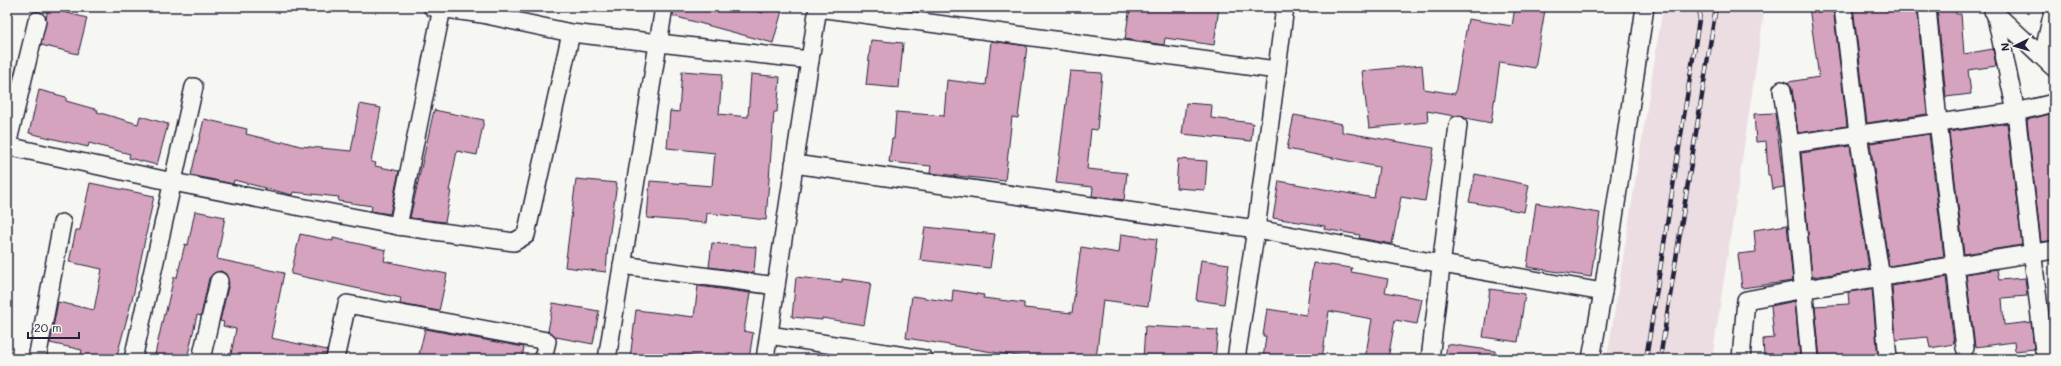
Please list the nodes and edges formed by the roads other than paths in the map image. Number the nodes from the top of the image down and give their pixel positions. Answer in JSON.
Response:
{"nodes":[{"id":1,"x":664,"y":7,"type":"edge"},
{"id":2,"x":1285,"y":7,"type":"edge"},
{"id":3,"x":1645,"y":7,"type":"edge"},
{"id":4,"x":1843,"y":7,"type":"edge"},
{"id":5,"x":1928,"y":7,"type":"edge"},
{"id":6,"x":2054,"y":7,"type":"edge"},
{"id":7,"x":437,"y":8,"type":"edge"},
{"id":8,"x":818,"y":8,"type":"edge"},
{"id":9,"x":1993,"y":9,"type":"edge"},
{"id":10,"x":483,"y":11,"type":"edge"},
{"id":11,"x":37,"y":21,"type":"dead end"},
{"id":12,"x":571,"y":33,"type":"junction"},
{"id":13,"x":658,"y":44,"type":"junction"},
{"id":14,"x":810,"y":60,"type":"junction"},
{"id":15,"x":2048,"y":62,"type":"edge"},
{"id":16,"x":1277,"y":70,"type":"junction"},
{"id":17,"x":194,"y":87,"type":"dead end"},
{"id":18,"x":1782,"y":90,"type":"dead end"},
{"id":19,"x":2054,"y":103,"type":"edge"},
{"id":20,"x":2016,"y":112,"type":"junction"},
{"id":21,"x":1938,"y":122,"type":"junction"},
{"id":22,"x":1458,"y":124,"type":"dead end"},
{"id":23,"x":1858,"y":134,"type":"junction"},
{"id":24,"x":1790,"y":144,"type":"junction"},
{"id":25,"x":7,"y":145,"type":"edge"},
{"id":26,"x":794,"y":164,"type":"junction"},
{"id":27,"x":173,"y":182,"type":"junction"},
{"id":28,"x":62,"y":223,"type":"dead end"},
{"id":29,"x":398,"y":226,"type":"junction"},
{"id":30,"x":1256,"y":229,"type":"junction"},
{"id":31,"x":2054,"y":250,"type":"edge"},
{"id":32,"x":2033,"y":253,"type":"junction"},
{"id":33,"x":1442,"y":264,"type":"junction"},
{"id":34,"x":622,"y":265,"type":"junction"},
{"id":35,"x":1955,"y":265,"type":"junction"},
{"id":36,"x":1880,"y":278,"type":"junction"},
{"id":37,"x":219,"y":281,"type":"dead end"},
{"id":38,"x":776,"y":286,"type":"junction"},
{"id":39,"x":1805,"y":289,"type":"junction"},
{"id":40,"x":1603,"y":292,"type":"junction"},
{"id":41,"x":769,"y":335,"type":"junction"},
{"id":42,"x":1965,"y":348,"type":"dead end"},
{"id":43,"x":2044,"y":351,"type":"dead end"},
{"id":44,"x":37,"y":359,"type":"edge"},
{"id":45,"x":133,"y":359,"type":"edge"},
{"id":46,"x":201,"y":359,"type":"edge"},
{"id":47,"x":335,"y":359,"type":"edge"},
{"id":48,"x":543,"y":359,"type":"edge"},
{"id":49,"x":608,"y":359,"type":"edge"},
{"id":50,"x":765,"y":359,"type":"edge"},
{"id":51,"x":924,"y":359,"type":"edge"},
{"id":52,"x":1236,"y":359,"type":"edge"},
{"id":53,"x":1430,"y":359,"type":"edge"},
{"id":54,"x":1591,"y":359,"type":"edge"},
{"id":55,"x":1741,"y":359,"type":"edge"},
{"id":56,"x":1810,"y":359,"type":"edge"},
{"id":57,"x":1888,"y":359,"type":"edge"}],
"edges":[{"from":1,"to":13,"type":"street"},
{"from":2,"to":16,"type":"street"},
{"from":3,"to":40,"type":"street"},
{"from":4,"to":23,"type":"street"},
{"from":5,"to":21,"type":"street"},
{"from":6,"to":15,"type":"street"},
{"from":7,"to":10,"type":"street"},
{"from":7,"to":29,"type":"street"},
{"from":8,"to":14,"type":"street"},
{"from":8,"to":16,"type":"street"},
{"from":9,"to":15,"type":"street"},
{"from":9,"to":20,"type":"street"},
{"from":10,"to":12,"type":"street"},
{"from":11,"to":25,"type":"street"},
{"from":12,"to":13,"type":"street"},
{"from":12,"to":29,"type":"street"},
{"from":13,"to":14,"type":"street"},
{"from":13,"to":34,"type":"street"},
{"from":14,"to":26,"type":"street"},
{"from":16,"to":30,"type":"street"},
{"from":17,"to":27,"type":"street"},
{"from":18,"to":24,"type":"street"},
{"from":19,"to":20,"type":"street"},
{"from":20,"to":21,"type":"street"},
{"from":20,"to":32,"type":"street"},
{"from":21,"to":23,"type":"street"},
{"from":21,"to":35,"type":"street"},
{"from":22,"to":33,"type":"street"},
{"from":23,"to":24,"type":"street"},
{"from":23,"to":36,"type":"street"},
{"from":24,"to":39,"type":"street"},
{"from":25,"to":27,"type":"street"},
{"from":26,"to":30,"type":"street"},
{"from":26,"to":38,"type":"street"},
{"from":27,"to":29,"type":"street"},
{"from":27,"to":45,"type":"street"},
{"from":28,"to":44,"type":"street"},
{"from":30,"to":33,"type":"street"},
{"from":30,"to":52,"type":"street"},
{"from":31,"to":32,"type":"street"},
{"from":32,"to":35,"type":"street"},
{"from":32,"to":43,"type":"street"},
{"from":33,"to":40,"type":"street"},
{"from":33,"to":53,"type":"street"},
{"from":34,"to":38,"type":"street"},
{"from":34,"to":49,"type":"street"},
{"from":35,"to":36,"type":"street"},
{"from":35,"to":42,"type":"street"},
{"from":36,"to":39,"type":"street"},
{"from":36,"to":57,"type":"street"},
{"from":37,"to":46,"type":"street"},
{"from":38,"to":41,"type":"street"},
{"from":39,"to":55,"type":"street"},
{"from":39,"to":56,"type":"street"},
{"from":40,"to":54,"type":"street"},
{"from":41,"to":50,"type":"street"},
{"from":41,"to":51,"type":"street"},
{"from":47,"to":48,"type":"street"}]}
